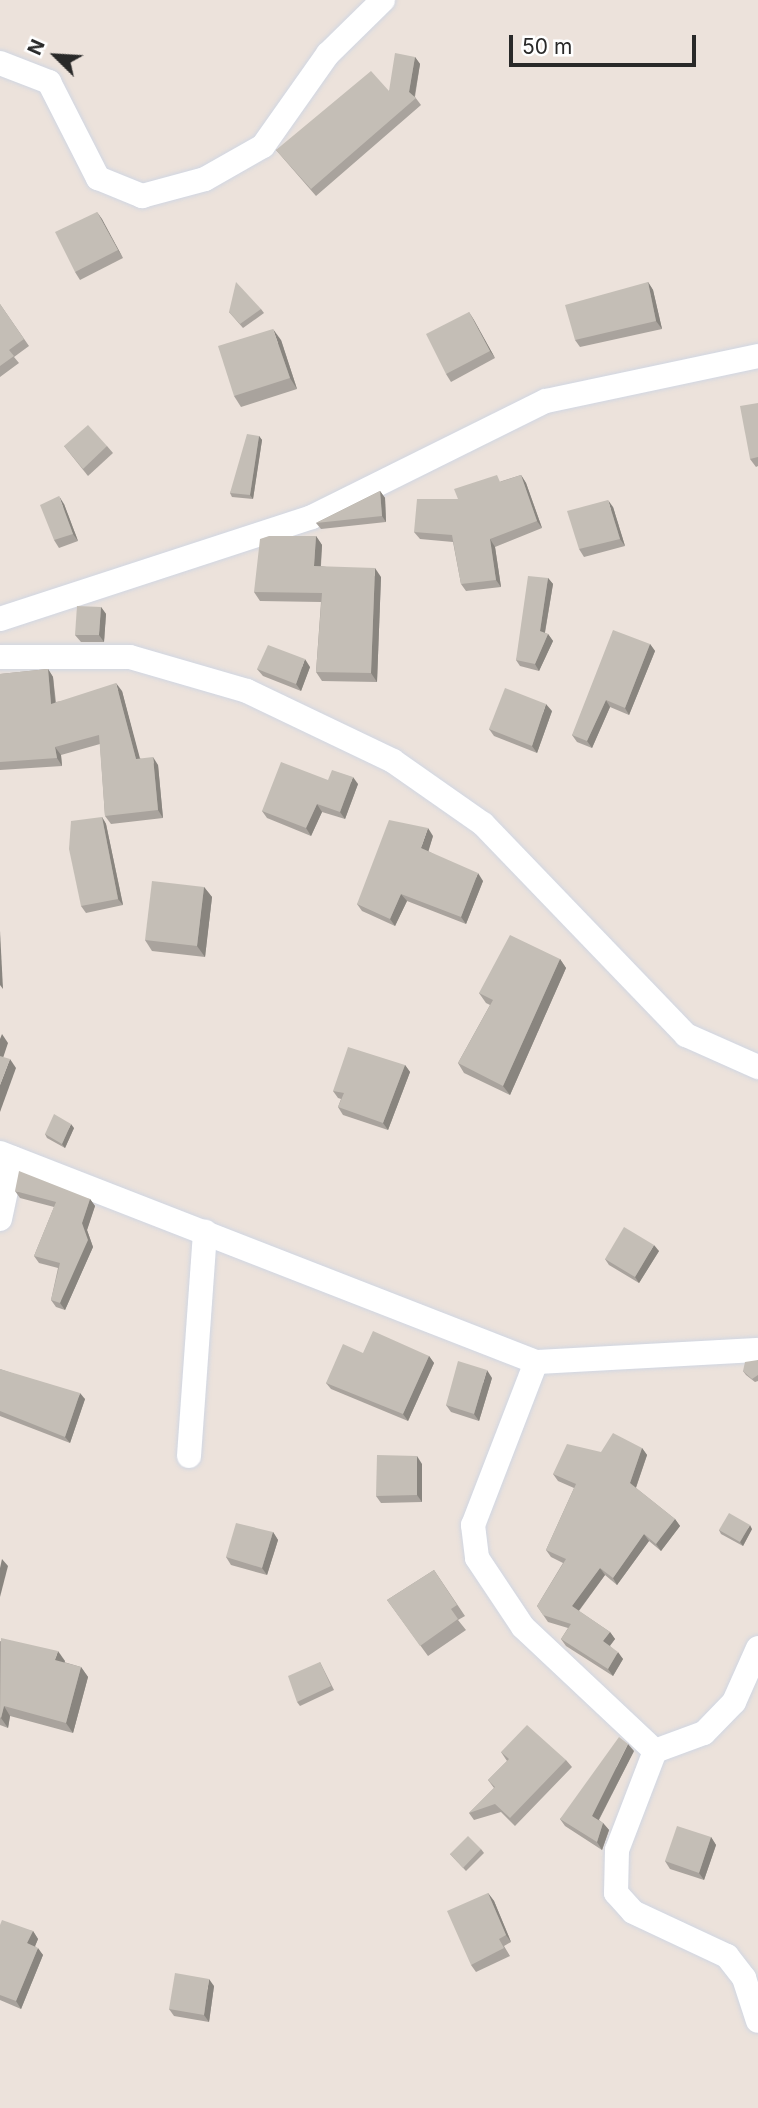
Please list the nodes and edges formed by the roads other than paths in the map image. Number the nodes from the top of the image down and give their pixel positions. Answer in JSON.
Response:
{"nodes":[{"id":1,"x":383,"y":0,"type":"edge"},
{"id":2,"x":0,"y":63,"type":"edge"},
{"id":3,"x":758,"y":356,"type":"edge"},
{"id":4,"x":0,"y":618,"type":"edge"},
{"id":5,"x":0,"y":657,"type":"edge"},
{"id":6,"x":758,"y":1067,"type":"edge"},
{"id":7,"x":7,"y":1155,"type":"edge"},
{"id":8,"x":0,"y":1219,"type":"edge"},
{"id":9,"x":205,"y":1232,"type":"junction"},
{"id":10,"x":758,"y":1350,"type":"edge"},
{"id":11,"x":536,"y":1362,"type":"junction"},
{"id":12,"x":189,"y":1456,"type":"dead end"},
{"id":13,"x":758,"y":1648,"type":"edge"},
{"id":14,"x":655,"y":1751,"type":"junction"},
{"id":15,"x":758,"y":2021,"type":"edge"}],
"edges":[{"from":1,"to":2,"type":"street"},
{"from":3,"to":4,"type":"street"},
{"from":5,"to":6,"type":"street"},
{"from":7,"to":8,"type":"street"},
{"from":7,"to":9,"type":"street"},
{"from":9,"to":11,"type":"street"},
{"from":9,"to":12,"type":"street"},
{"from":10,"to":11,"type":"street"},
{"from":11,"to":14,"type":"street"},
{"from":13,"to":14,"type":"street"},
{"from":14,"to":15,"type":"street"}]}
